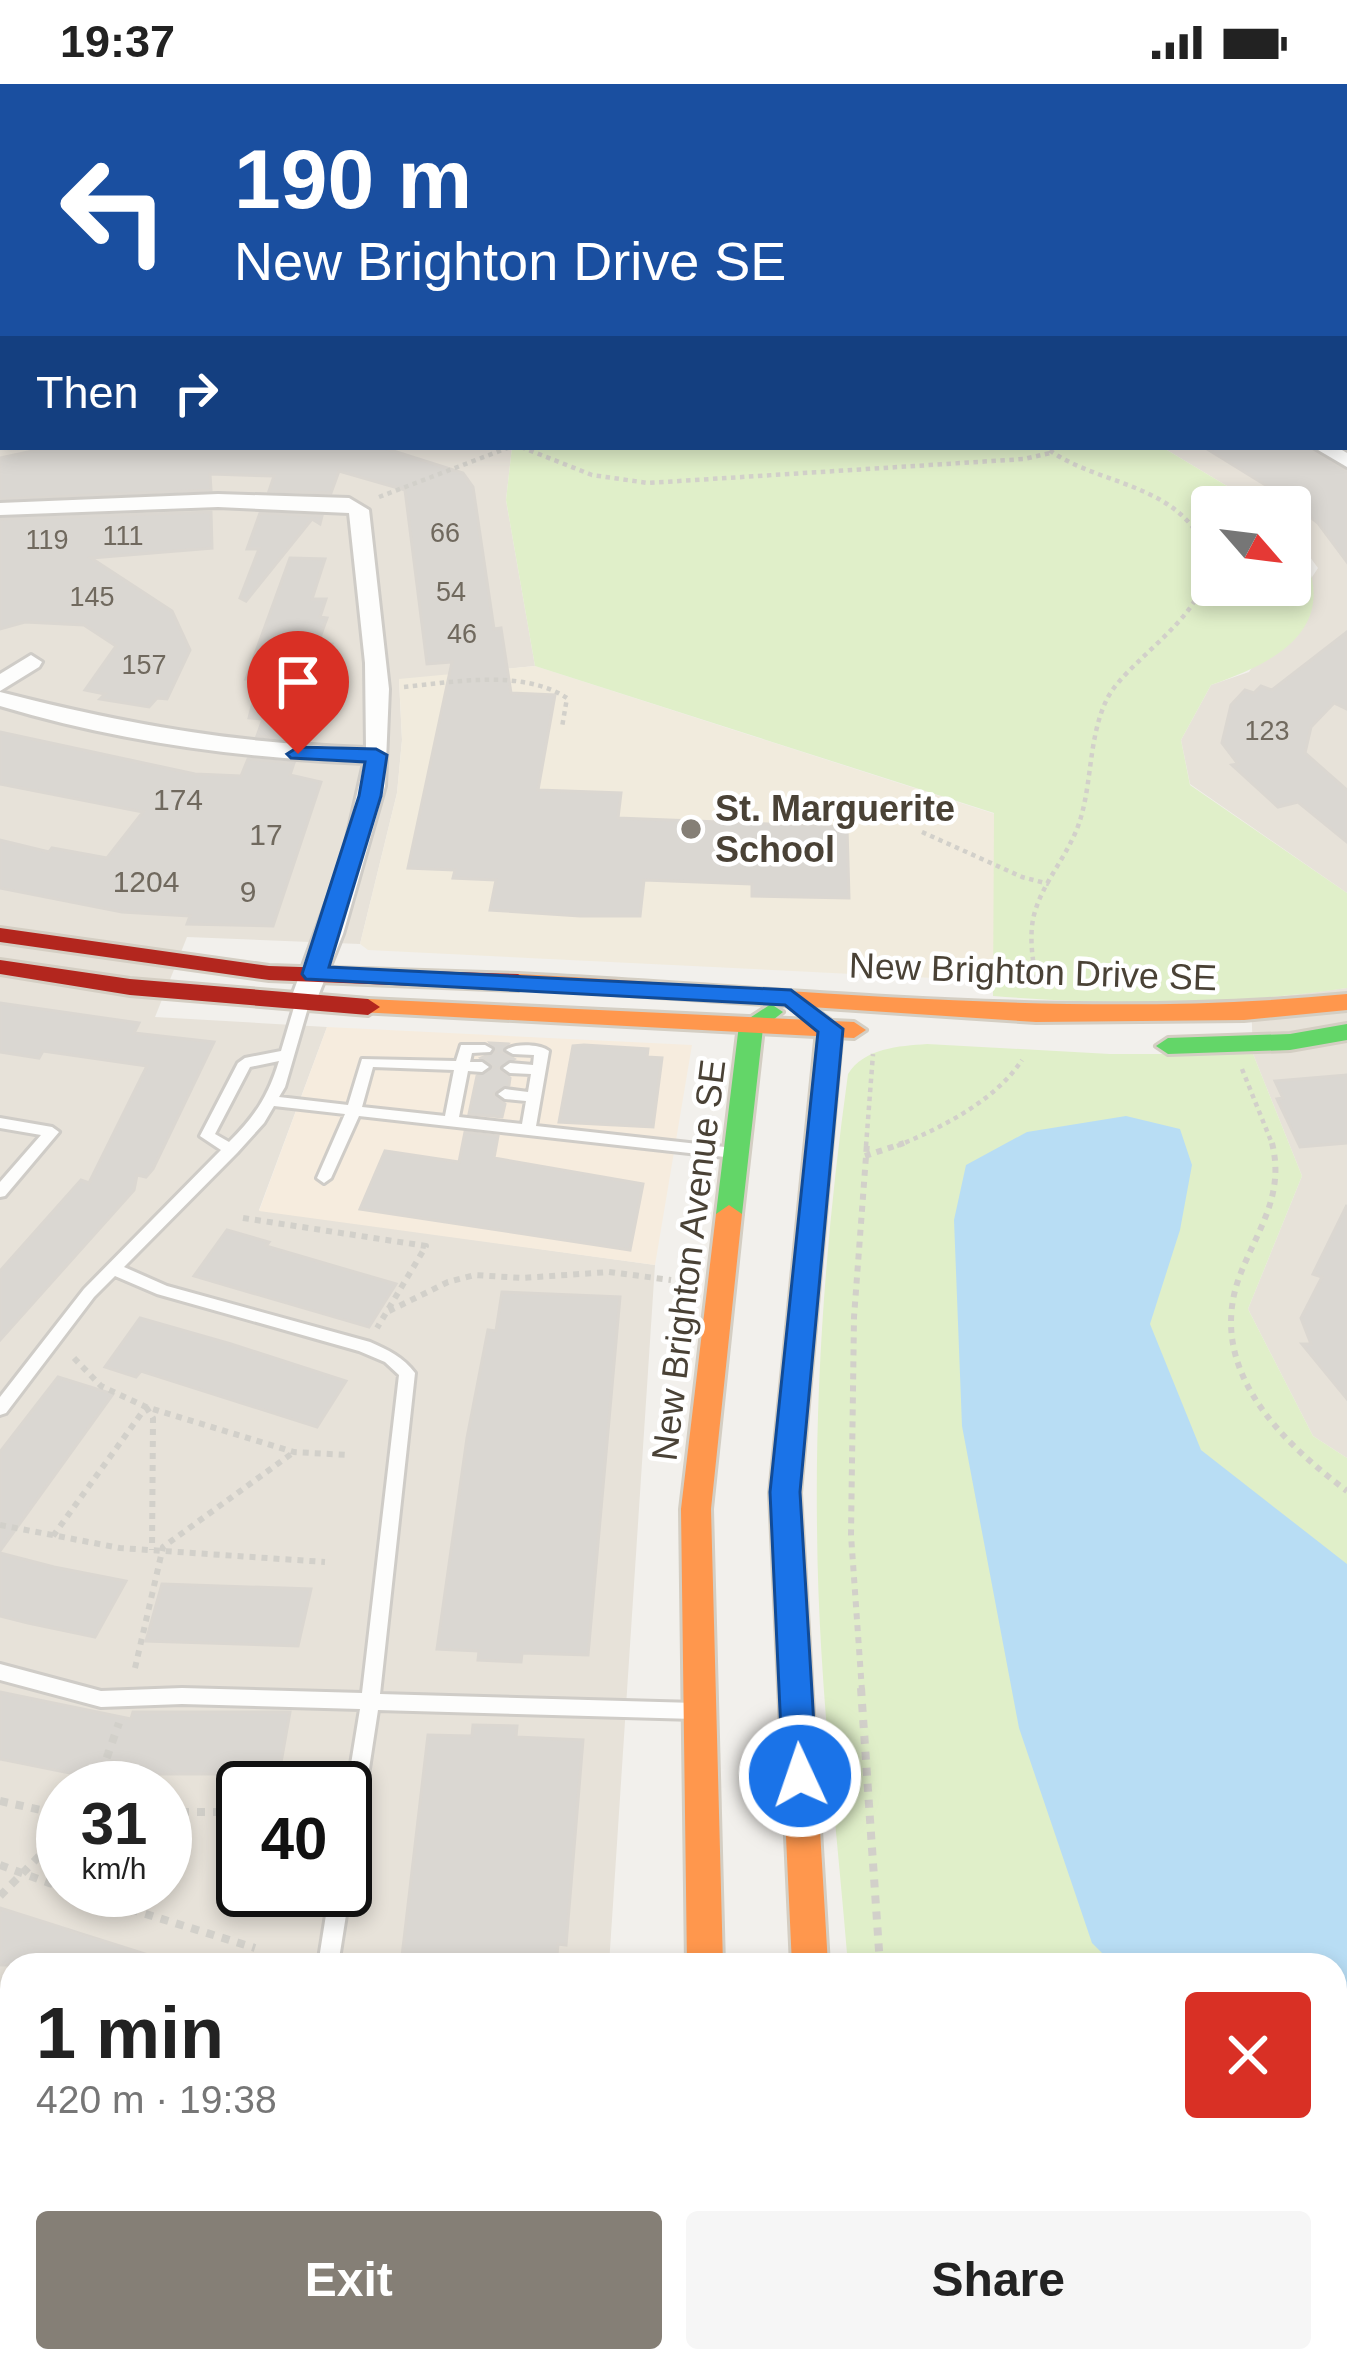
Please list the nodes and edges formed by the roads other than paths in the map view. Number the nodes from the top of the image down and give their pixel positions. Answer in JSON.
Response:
{"nodes":[{"id":1,"x":0,"y":508,"type":"edge"},
{"id":2,"x":31,"y":662,"type":"dead end"},
{"id":3,"x":0,"y":684,"type":"edge"},
{"id":4,"x":0,"y":699,"type":"edge"},
{"id":5,"x":376,"y":755,"type":"junction"},
{"id":6,"x":0,"y":935,"type":"edge"},
{"id":7,"x":0,"y":967,"type":"edge"},
{"id":8,"x":314,"y":974,"type":"junction"},
{"id":9,"x":791,"y":998,"type":"junction"},
{"id":10,"x":1347,"y":1002,"type":"edge"},
{"id":11,"x":302,"y":1004,"type":"junction"},
{"id":12,"x":751,"y":1025,"type":"junction"},
{"id":13,"x":830,"y":1029,"type":"junction"},
{"id":14,"x":1347,"y":1032,"type":"edge"},
{"id":15,"x":1096,"y":1043,"type":"dead end"},
{"id":16,"x":1141,"y":1046,"type":"dead end"},
{"id":17,"x":485,"y":1048,"type":"dead end"},
{"id":18,"x":513,"y":1050,"type":"dead end"},
{"id":19,"x":286,"y":1055,"type":"junction"},
{"id":20,"x":463,"y":1066,"type":"junction"},
{"id":21,"x":482,"y":1067,"type":"dead end"},
{"id":22,"x":510,"y":1068,"type":"dead end"},
{"id":23,"x":538,"y":1070,"type":"junction"},
{"id":24,"x":457,"y":1091,"type":"junction"},
{"id":25,"x":476,"y":1092,"type":"dead end"},
{"id":26,"x":505,"y":1094,"type":"dead end"},
{"id":27,"x":533,"y":1096,"type":"junction"},
{"id":28,"x":270,"y":1101,"type":"junction"},
{"id":29,"x":354,"y":1111,"type":"junction"},
{"id":30,"x":451,"y":1122,"type":"junction"},
{"id":31,"x":0,"y":1123,"type":"edge"},
{"id":32,"x":528,"y":1130,"type":"junction"},
{"id":33,"x":232,"y":1150,"type":"junction"},
{"id":34,"x":737,"y":1154,"type":"junction"},
{"id":35,"x":324,"y":1178,"type":"dead end"},
{"id":36,"x":0,"y":1192,"type":"edge"},
{"id":37,"x":114,"y":1268,"type":"junction"},
{"id":38,"x":0,"y":1409,"type":"edge"},
{"id":39,"x":0,"y":1672,"type":"edge"},
{"id":40,"x":370,"y":1702,"type":"junction"},
{"id":41,"x":700,"y":1712,"type":"junction"},
{"id":42,"x":361,"y":1761,"type":"edge"},
{"id":43,"x":336,"y":1917,"type":"edge"},
{"id":44,"x":330,"y":1953,"type":"edge"},
{"id":45,"x":705,"y":1953,"type":"edge"},
{"id":46,"x":809,"y":1953,"type":"edge"}],
"edges":[{"from":1,"to":5,"type":"street"},
{"from":2,"to":3,"type":"street"},
{"from":4,"to":5,"type":"street"},
{"from":5,"to":8,"type":"street"},
{"from":6,"to":8,"type":"street","name":"New Brighton Drive SE"},
{"from":7,"to":11,"type":"street","name":"New Brighton Drive SE"},
{"from":8,"to":9,"type":"street","name":"New Brighton Drive SE"},
{"from":8,"to":11,"type":"street"},
{"from":9,"to":10,"type":"street","name":"New Brighton Drive SE"},
{"from":9,"to":12,"type":"street","name":"New Brighton Avenue SE"},
{"from":9,"to":13,"type":"street"},
{"from":11,"to":12,"type":"street","name":"New Brighton Drive SE"},
{"from":11,"to":19,"type":"lane"},
{"from":12,"to":13,"type":"street","name":"New Brighton Drive SE"},
{"from":12,"to":34,"type":"street","name":"New Brighton Avenue SE"},
{"from":13,"to":15,"type":"street","name":"New Brighton Drive SE"},
{"from":13,"to":46,"type":"street"},
{"from":14,"to":16,"type":"street","name":"New Brighton Drive SE"},
{"from":17,"to":20,"type":"lane"},
{"from":18,"to":23,"type":"lane"},
{"from":19,"to":28,"type":"lane"},
{"from":19,"to":33,"type":"lane"},
{"from":20,"to":21,"type":"lane"},
{"from":20,"to":24,"type":"lane"},
{"from":20,"to":29,"type":"lane"},
{"from":22,"to":23,"type":"lane"},
{"from":23,"to":27,"type":"lane"},
{"from":24,"to":25,"type":"lane"},
{"from":24,"to":30,"type":"lane"},
{"from":26,"to":27,"type":"lane"},
{"from":27,"to":32,"type":"lane"},
{"from":28,"to":29,"type":"lane"},
{"from":28,"to":33,"type":"lane"},
{"from":29,"to":30,"type":"lane"},
{"from":29,"to":35,"type":"lane"},
{"from":30,"to":32,"type":"lane"},
{"from":31,"to":36,"type":"lane"},
{"from":32,"to":34,"type":"lane"},
{"from":33,"to":37,"type":"lane"},
{"from":34,"to":41,"type":"street","name":"New Brighton Avenue SE"},
{"from":37,"to":38,"type":"lane"},
{"from":37,"to":40,"type":"lane"},
{"from":39,"to":40,"type":"lane"},
{"from":40,"to":41,"type":"lane"},
{"from":40,"to":42,"type":"lane"},
{"from":41,"to":45,"type":"street","name":"New Brighton Avenue SE"},
{"from":43,"to":44,"type":"lane"}]}
